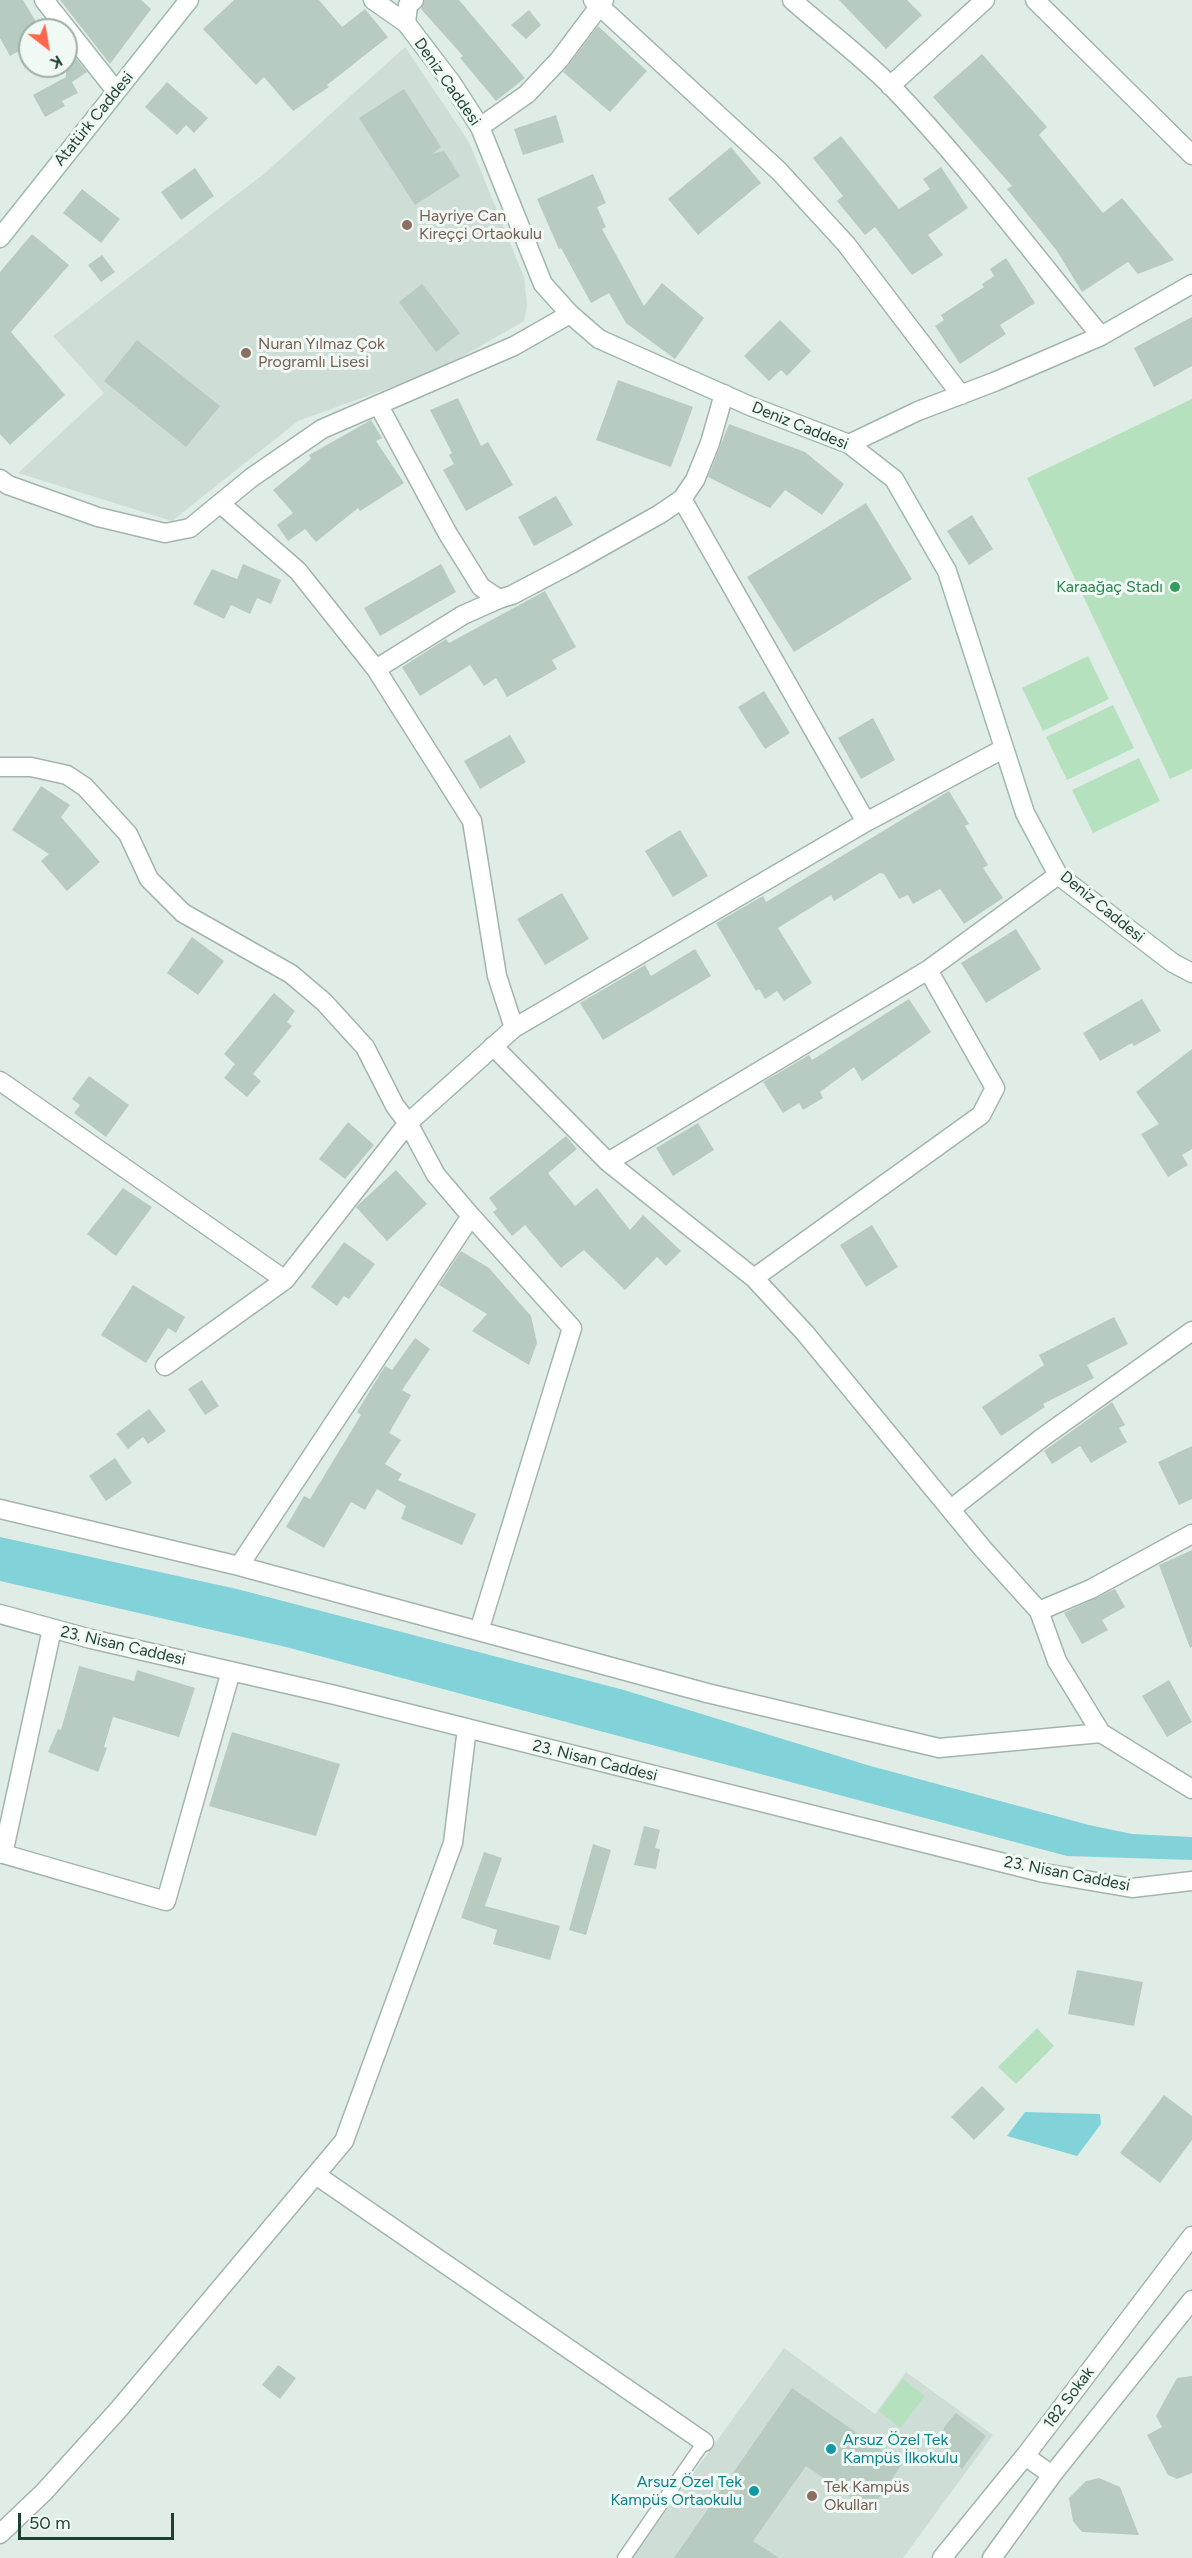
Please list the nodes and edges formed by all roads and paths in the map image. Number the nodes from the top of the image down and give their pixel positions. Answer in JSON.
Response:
{"nodes":[{"id":1,"x":44,"y":0,"type":"edge"},
{"id":2,"x":189,"y":0,"type":"edge"},
{"id":3,"x":373,"y":0,"type":"edge"},
{"id":4,"x":414,"y":0,"type":"edge"},
{"id":5,"x":792,"y":0,"type":"edge"},
{"id":6,"x":985,"y":0,"type":"edge"},
{"id":7,"x":1035,"y":0,"type":"edge"},
{"id":8,"x":599,"y":2,"type":"edge"},
{"id":9,"x":406,"y":23,"type":"junction"},
{"id":10,"x":890,"y":86,"type":"junction"},
{"id":11,"x":116,"y":91,"type":"junction"},
{"id":12,"x":480,"y":127,"type":"junction"},
{"id":13,"x":1192,"y":155,"type":"edge"},
{"id":14,"x":0,"y":238,"type":"edge"},
{"id":15,"x":1192,"y":284,"type":"edge"},
{"id":16,"x":570,"y":314,"type":"junction"},
{"id":17,"x":1101,"y":336,"type":"junction"},
{"id":18,"x":724,"y":394,"type":"junction"},
{"id":19,"x":961,"y":395,"type":"junction"},
{"id":20,"x":379,"y":406,"type":"junction"},
{"id":21,"x":849,"y":444,"type":"junction"},
{"id":22,"x":0,"y":479,"type":"edge"},
{"id":23,"x":682,"y":499,"type":"junction"},
{"id":24,"x":222,"y":505,"type":"junction"},
{"id":25,"x":499,"y":598,"type":"junction"},
{"id":26,"x":376,"y":669,"type":"junction"},
{"id":27,"x":1003,"y":749,"type":"junction"},
{"id":28,"x":0,"y":767,"type":"edge"},
{"id":29,"x":866,"y":822,"type":"junction"},
{"id":30,"x":1058,"y":875,"type":"junction"},
{"id":31,"x":928,"y":970,"type":"junction"},
{"id":32,"x":1192,"y":973,"type":"edge"},
{"id":33,"x":514,"y":1028,"type":"junction"},
{"id":34,"x":494,"y":1046,"type":"junction"},
{"id":35,"x":0,"y":1081,"type":"edge"},
{"id":36,"x":408,"y":1123,"type":"junction"},
{"id":37,"x":608,"y":1162,"type":"junction"},
{"id":38,"x":471,"y":1216,"type":"junction"},
{"id":39,"x":754,"y":1278,"type":"junction"},
{"id":40,"x":285,"y":1280,"type":"junction"},
{"id":41,"x":1192,"y":1331,"type":"edge"},
{"id":42,"x":165,"y":1366,"type":"dead end"},
{"id":43,"x":0,"y":1509,"type":"edge"},
{"id":44,"x":951,"y":1509,"type":"junction"},
{"id":45,"x":1192,"y":1534,"type":"edge"},
{"id":46,"x":239,"y":1566,"type":"junction"},
{"id":47,"x":1039,"y":1611,"type":"junction"},
{"id":48,"x":0,"y":1614,"type":"edge"},
{"id":49,"x":52,"y":1629,"type":"junction"},
{"id":50,"x":479,"y":1631,"type":"junction"},
{"id":51,"x":231,"y":1671,"type":"junction"},
{"id":52,"x":467,"y":1728,"type":"junction"},
{"id":53,"x":1101,"y":1733,"type":"junction"},
{"id":54,"x":1192,"y":1789,"type":"edge"},
{"id":55,"x":2,"y":1854,"type":"edge"},
{"id":56,"x":1192,"y":1881,"type":"edge"},
{"id":57,"x":316,"y":2175,"type":"junction"},
{"id":58,"x":1192,"y":2236,"type":"edge"},
{"id":59,"x":1192,"y":2300,"type":"edge"},
{"id":60,"x":704,"y":2442,"type":"joint"},
{"id":61,"x":1025,"y":2456,"type":"junction"},
{"id":62,"x":1052,"y":2475,"type":"junction"},
{"id":63,"x":0,"y":2534,"type":"edge"},
{"id":64,"x":624,"y":2558,"type":"edge"},
{"id":65,"x":942,"y":2558,"type":"edge"},
{"id":66,"x":992,"y":2558,"type":"edge"}],
"edges":[{"from":1,"to":11,"type":"street"},
{"from":2,"to":11,"type":"street","name":"Atatürk Caddesi"},
{"from":3,"to":9,"type":"street","name":"Deniz Caddesi"},
{"from":4,"to":9,"type":"street"},
{"from":5,"to":10,"type":"street"},
{"from":6,"to":10,"type":"street"},
{"from":7,"to":13,"type":"street"},
{"from":8,"to":12,"type":"street"},
{"from":8,"to":19,"type":"street"},
{"from":9,"to":12,"type":"street","name":"Deniz Caddesi"},
{"from":10,"to":17,"type":"street"},
{"from":11,"to":14,"type":"street","name":"Atatürk Caddesi"},
{"from":12,"to":16,"type":"street","name":"Deniz Caddesi"},
{"from":15,"to":17,"type":"street"},
{"from":16,"to":18,"type":"street","name":"Deniz Caddesi"},
{"from":16,"to":20,"type":"street"},
{"from":17,"to":19,"type":"street"},
{"from":18,"to":21,"type":"street","name":"Deniz Caddesi"},
{"from":18,"to":23,"type":"street"},
{"from":19,"to":21,"type":"street"},
{"from":20,"to":24,"type":"street"},
{"from":20,"to":25,"type":"street"},
{"from":21,"to":27,"type":"street","name":"Deniz Caddesi"},
{"from":22,"to":24,"type":"street"},
{"from":23,"to":25,"type":"street"},
{"from":23,"to":29,"type":"street"},
{"from":24,"to":26,"type":"street"},
{"from":25,"to":26,"type":"street"},
{"from":26,"to":33,"type":"street"},
{"from":27,"to":29,"type":"street"},
{"from":27,"to":30,"type":"street","name":"Deniz Caddesi"},
{"from":28,"to":36,"type":"street"},
{"from":29,"to":33,"type":"street"},
{"from":30,"to":31,"type":"street"},
{"from":30,"to":32,"type":"street","name":"Deniz Caddesi"},
{"from":31,"to":37,"type":"street"},
{"from":31,"to":39,"type":"street"},
{"from":33,"to":34,"type":"street"},
{"from":34,"to":36,"type":"street"},
{"from":34,"to":37,"type":"street"},
{"from":35,"to":40,"type":"street"},
{"from":36,"to":38,"type":"street"},
{"from":36,"to":40,"type":"street"},
{"from":37,"to":39,"type":"street"},
{"from":38,"to":46,"type":"street"},
{"from":38,"to":50,"type":"street"},
{"from":39,"to":44,"type":"street"},
{"from":40,"to":42,"type":"street"},
{"from":41,"to":44,"type":"street"},
{"from":43,"to":46,"type":"street"},
{"from":44,"to":47,"type":"street"},
{"from":45,"to":47,"type":"street"},
{"from":46,"to":50,"type":"street"},
{"from":47,"to":53,"type":"street"},
{"from":48,"to":49,"type":"street","name":"23. Nisan Caddesi"},
{"from":49,"to":51,"type":"street","name":"23. Nisan Caddesi"},
{"from":49,"to":55,"type":"street"},
{"from":50,"to":53,"type":"street"},
{"from":51,"to":52,"type":"street","name":"23. Nisan Caddesi"},
{"from":51,"to":55,"type":"street"},
{"from":52,"to":56,"type":"street","name":"23. Nisan Caddesi"},
{"from":52,"to":57,"type":"street"},
{"from":53,"to":54,"type":"street"},
{"from":57,"to":60,"type":"street"},
{"from":57,"to":63,"type":"street"},
{"from":58,"to":61,"type":"street","name":"182 Sokak"},
{"from":59,"to":62,"type":"street"},
{"from":60,"to":64,"type":"lane"},
{"from":61,"to":62,"type":"street"},
{"from":61,"to":65,"type":"street","name":"182 Sokak"},
{"from":62,"to":66,"type":"street"}]}
